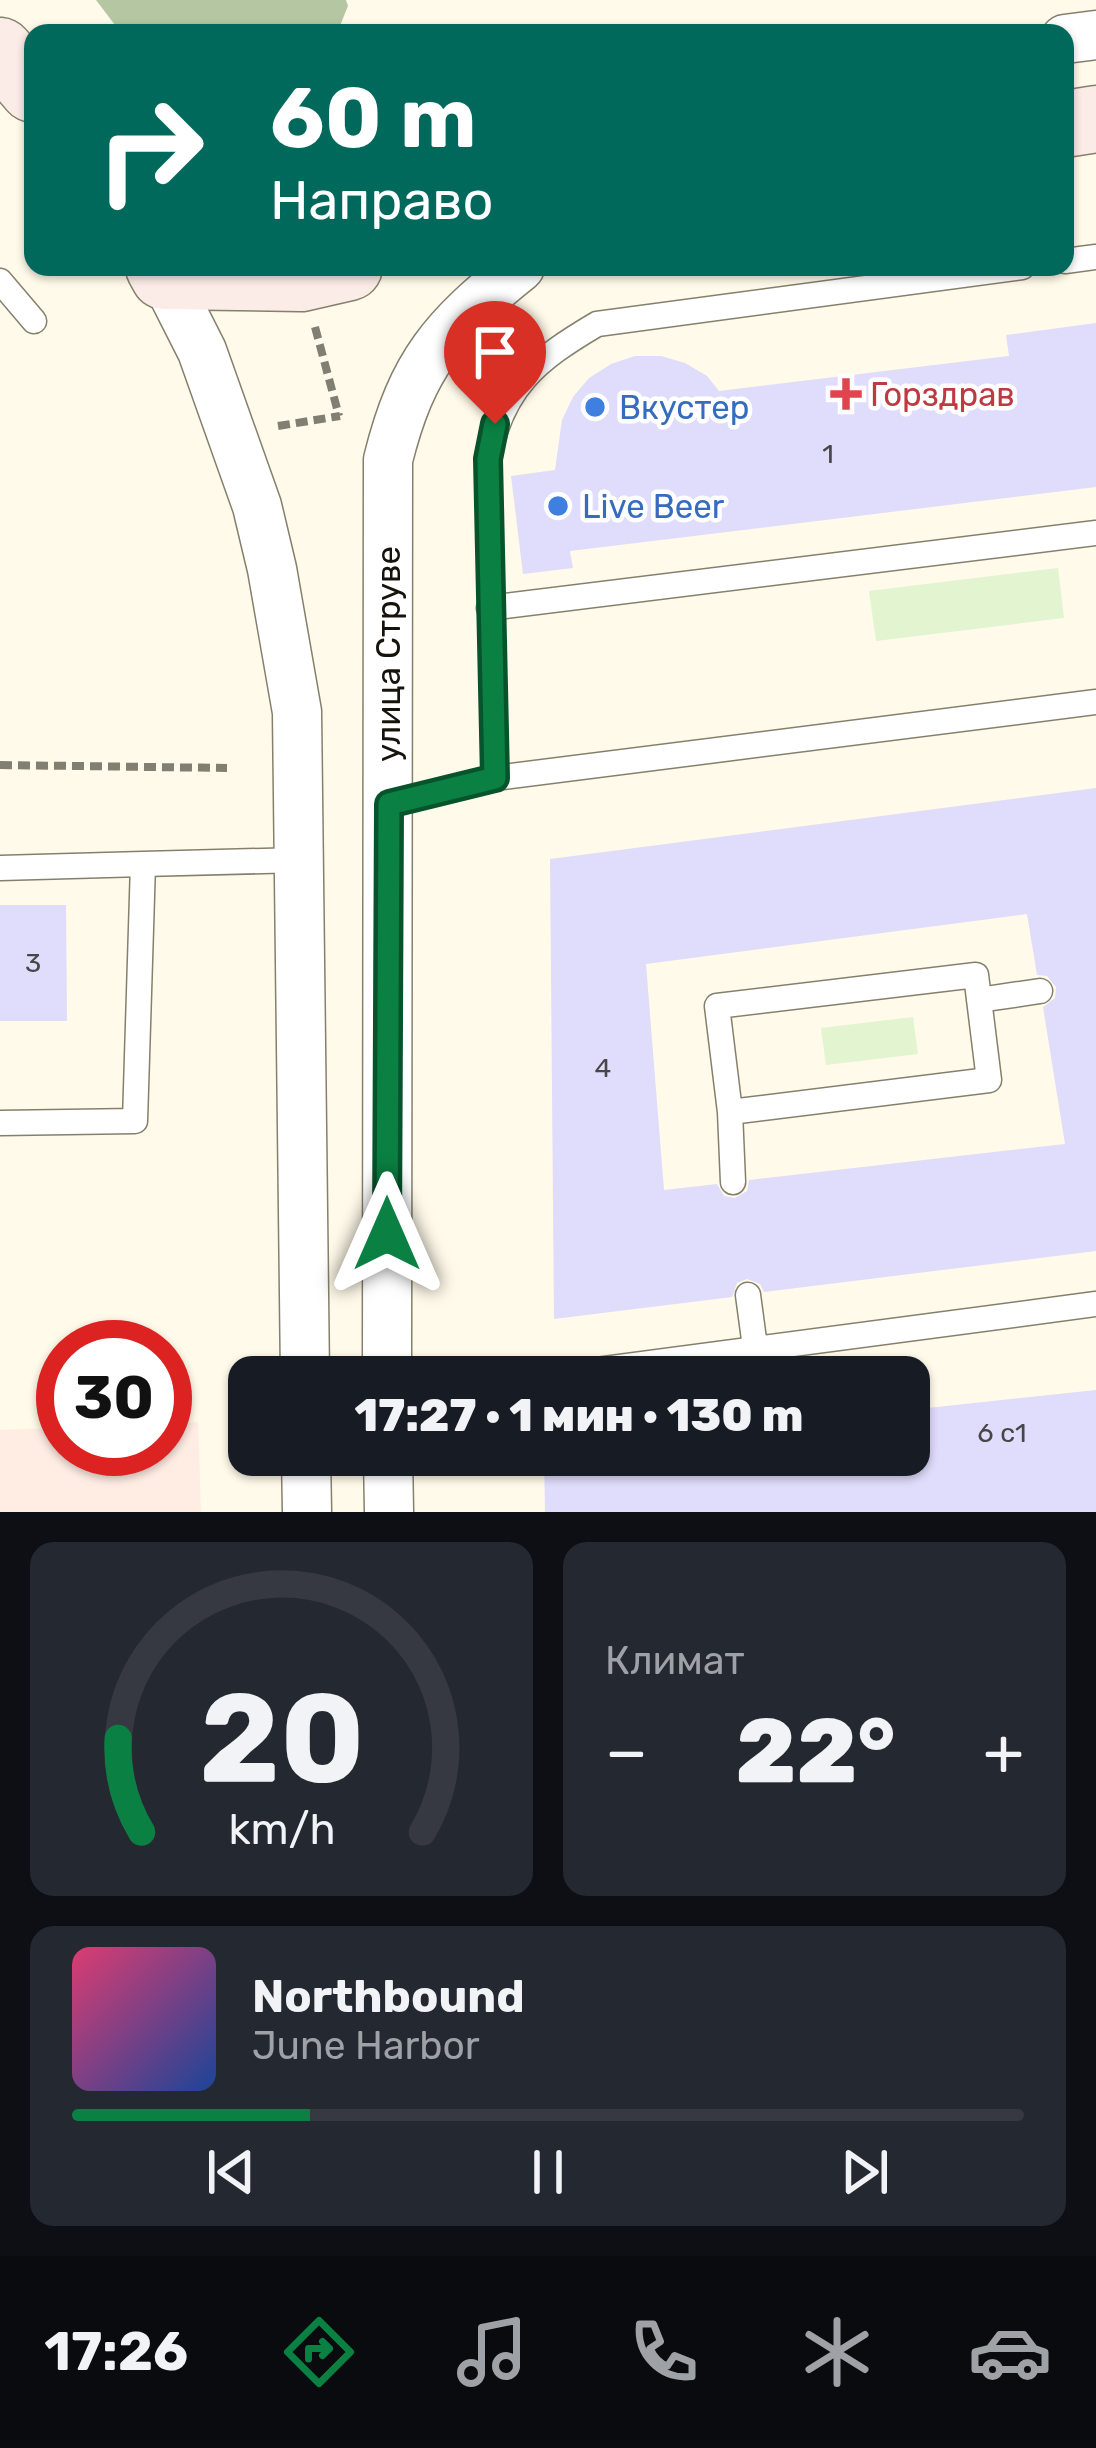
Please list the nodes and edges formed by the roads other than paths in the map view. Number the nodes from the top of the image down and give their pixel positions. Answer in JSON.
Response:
{"nodes":[{"id":1,"x":0,"y":51,"type":"edge"},
{"id":2,"x":24,"y":79,"type":"edge"},
{"id":3,"x":170,"y":276,"type":"edge"},
{"id":4,"x":268,"y":276,"type":"edge"},
{"id":5,"x":310,"y":276,"type":"edge"},
{"id":6,"x":509,"y":276,"type":"edge"},
{"id":7,"x":956,"y":276,"type":"edge"},
{"id":8,"x":0,"y":280,"type":"edge"},
{"id":9,"x":34,"y":322,"type":"dead end"},
{"id":10,"x":1096,"y":533,"type":"edge"},
{"id":11,"x":489,"y":608,"type":"junction"},
{"id":12,"x":1096,"y":702,"type":"edge"},
{"id":13,"x":495,"y":778,"type":"junction"},
{"id":14,"x":389,"y":804,"type":"junction"},
{"id":15,"x":300,"y":860,"type":"junction"},
{"id":16,"x":143,"y":864,"type":"junction"},
{"id":17,"x":0,"y":868,"type":"edge"},
{"id":18,"x":1040,"y":992,"type":"dead end"},
{"id":19,"x":979,"y":1000,"type":"junction"},
{"id":20,"x":730,"y":1112,"type":"junction"},
{"id":21,"x":0,"y":1123,"type":"edge"},
{"id":22,"x":734,"y":1182,"type":"dead end"},
{"id":23,"x":748,"y":1294,"type":"dead end"},
{"id":24,"x":1096,"y":1304,"type":"edge"},
{"id":25,"x":755,"y":1349,"type":"junction"},
{"id":26,"x":305,"y":1356,"type":"edge"},
{"id":27,"x":387,"y":1356,"type":"edge"},
{"id":28,"x":702,"y":1356,"type":"edge"},
{"id":29,"x":756,"y":1356,"type":"edge"},
{"id":30,"x":306,"y":1476,"type":"edge"},
{"id":31,"x":388,"y":1476,"type":"edge"},
{"id":32,"x":307,"y":1512,"type":"edge"},
{"id":33,"x":389,"y":1512,"type":"edge"}],
"edges":[{"from":1,"to":2,"type":"street"},
{"from":3,"to":15,"type":"street"},
{"from":4,"to":5,"type":"street"},
{"from":6,"to":14,"type":"street","name":"улица Струве"},
{"from":7,"to":11,"type":"lane"},
{"from":8,"to":9,"type":"lane"},
{"from":10,"to":11,"type":"lane"},
{"from":11,"to":13,"type":"lane"},
{"from":12,"to":13,"type":"lane"},
{"from":13,"to":14,"type":"lane"},
{"from":14,"to":27,"type":"street","name":"улица Струве"},
{"from":15,"to":16,"type":"lane"},
{"from":15,"to":26,"type":"street"},
{"from":16,"to":17,"type":"lane"},
{"from":16,"to":21,"type":"lane"},
{"from":18,"to":19,"type":"lane"},
{"from":19,"to":20,"type":"lane"},
{"from":19,"to":20,"type":"lane"},
{"from":20,"to":22,"type":"lane"},
{"from":23,"to":25,"type":"lane"},
{"from":24,"to":25,"type":"lane"},
{"from":25,"to":28,"type":"lane"},
{"from":25,"to":29,"type":"lane"},
{"from":30,"to":32,"type":"street"},
{"from":31,"to":33,"type":"street"}]}
